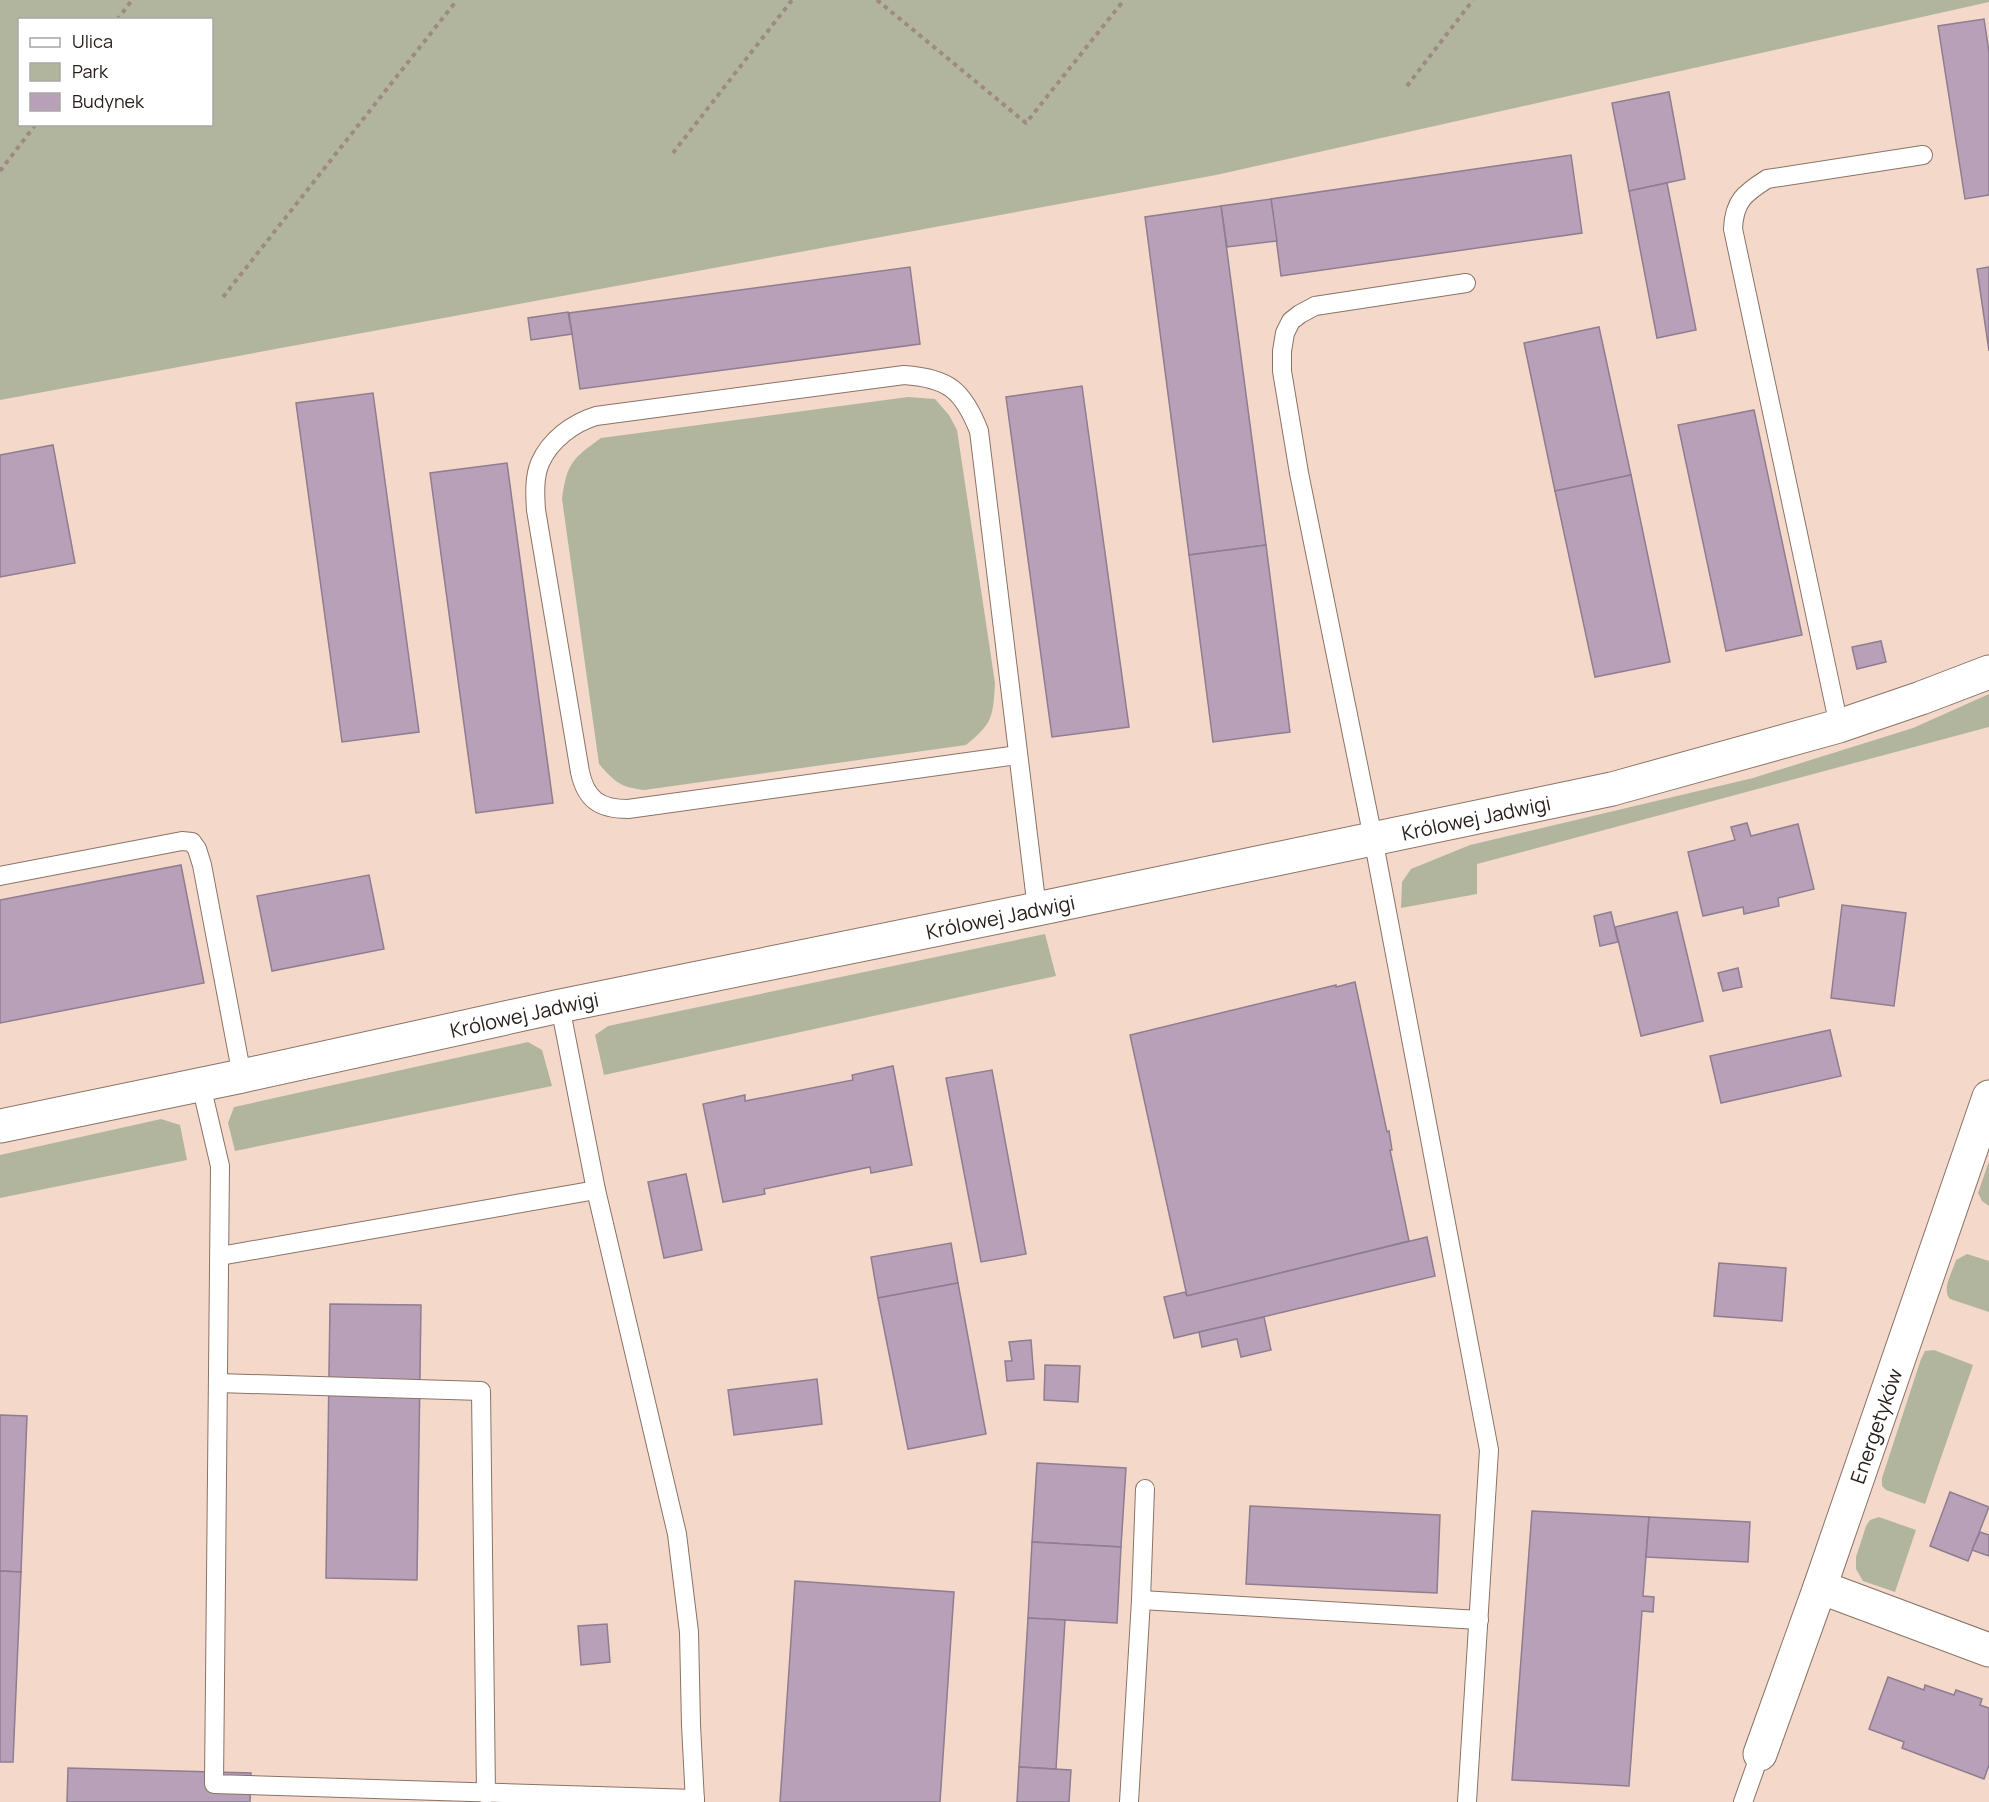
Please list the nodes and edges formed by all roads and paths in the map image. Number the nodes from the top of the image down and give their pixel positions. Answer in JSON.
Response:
{"nodes":[{"id":1,"x":132,"y":0,"type":"edge"},
{"id":2,"x":457,"y":0,"type":"edge"},
{"id":3,"x":792,"y":0,"type":"edge"},
{"id":4,"x":877,"y":0,"type":"edge"},
{"id":5,"x":1124,"y":0,"type":"edge"},
{"id":6,"x":1473,"y":0,"type":"edge"},
{"id":7,"x":118,"y":18,"type":"edge"},
{"id":8,"x":1407,"y":86,"type":"dead end"},
{"id":9,"x":34,"y":126,"type":"edge"},
{"id":10,"x":673,"y":153,"type":"dead end"},
{"id":11,"x":1923,"y":155,"type":"dead end"},
{"id":12,"x":0,"y":171,"type":"edge"},
{"id":13,"x":1466,"y":282,"type":"dead end"},
{"id":14,"x":223,"y":297,"type":"dead end"},
{"id":15,"x":1989,"y":672,"type":"edge"},
{"id":16,"x":1839,"y":726,"type":"junction"},
{"id":17,"x":1018,"y":755,"type":"junction"},
{"id":18,"x":1373,"y":838,"type":"junction"},
{"id":19,"x":0,"y":876,"type":"edge"},
{"id":20,"x":1037,"y":909,"type":"junction"},
{"id":21,"x":560,"y":1006,"type":"junction"},
{"id":22,"x":242,"y":1077,"type":"junction"},
{"id":23,"x":201,"y":1085,"type":"junction"},
{"id":24,"x":1989,"y":1097,"type":"edge"},
{"id":25,"x":0,"y":1126,"type":"edge"},
{"id":26,"x":596,"y":1190,"type":"junction"},
{"id":27,"x":220,"y":1256,"type":"junction"},
{"id":28,"x":218,"y":1383,"type":"junction"},
{"id":29,"x":1144,"y":1489,"type":"dead end"},
{"id":30,"x":1820,"y":1587,"type":"junction"},
{"id":31,"x":1141,"y":1600,"type":"junction"},
{"id":32,"x":1479,"y":1620,"type":"junction"},
{"id":33,"x":1989,"y":1650,"type":"edge"},
{"id":34,"x":1760,"y":1754,"type":"joint"},
{"id":35,"x":486,"y":1794,"type":"junction"},
{"id":36,"x":695,"y":1801,"type":"edge"},
{"id":37,"x":1129,"y":1802,"type":"edge"},
{"id":38,"x":1467,"y":1802,"type":"edge"},
{"id":39,"x":1743,"y":1802,"type":"edge"}],
"edges":[{"from":1,"to":7,"type":"path"},
{"from":2,"to":14,"type":"path"},
{"from":3,"to":10,"type":"path"},
{"from":4,"to":5,"type":"path"},
{"from":6,"to":8,"type":"path"},
{"from":9,"to":12,"type":"path"},
{"from":11,"to":16,"type":"lane"},
{"from":13,"to":18,"type":"lane"},
{"from":15,"to":16,"type":"street","name":"Królowej Jadwigi"},
{"from":16,"to":18,"type":"street","name":"Królowej Jadwigi"},
{"from":17,"to":17,"type":"lane"},
{"from":17,"to":20,"type":"lane"},
{"from":18,"to":20,"type":"street","name":"Królowej Jadwigi"},
{"from":18,"to":32,"type":"lane"},
{"from":19,"to":22,"type":"lane"},
{"from":20,"to":21,"type":"street","name":"Królowej Jadwigi"},
{"from":21,"to":22,"type":"street","name":"Królowej Jadwigi"},
{"from":21,"to":26,"type":"lane"},
{"from":22,"to":23,"type":"street","name":"Królowej Jadwigi"},
{"from":23,"to":25,"type":"street","name":"Królowej Jadwigi"},
{"from":23,"to":27,"type":"lane"},
{"from":24,"to":30,"type":"street","name":"Energetyków"},
{"from":26,"to":27,"type":"lane"},
{"from":26,"to":36,"type":"lane"},
{"from":27,"to":28,"type":"lane"},
{"from":28,"to":35,"type":"lane"},
{"from":28,"to":35,"type":"lane"},
{"from":29,"to":31,"type":"lane"},
{"from":30,"to":33,"type":"street"},
{"from":30,"to":34,"type":"street","name":"Energetyków"},
{"from":31,"to":32,"type":"lane"},
{"from":31,"to":37,"type":"lane"},
{"from":32,"to":38,"type":"lane"},
{"from":34,"to":39,"type":"lane"},
{"from":35,"to":36,"type":"lane"}]}
